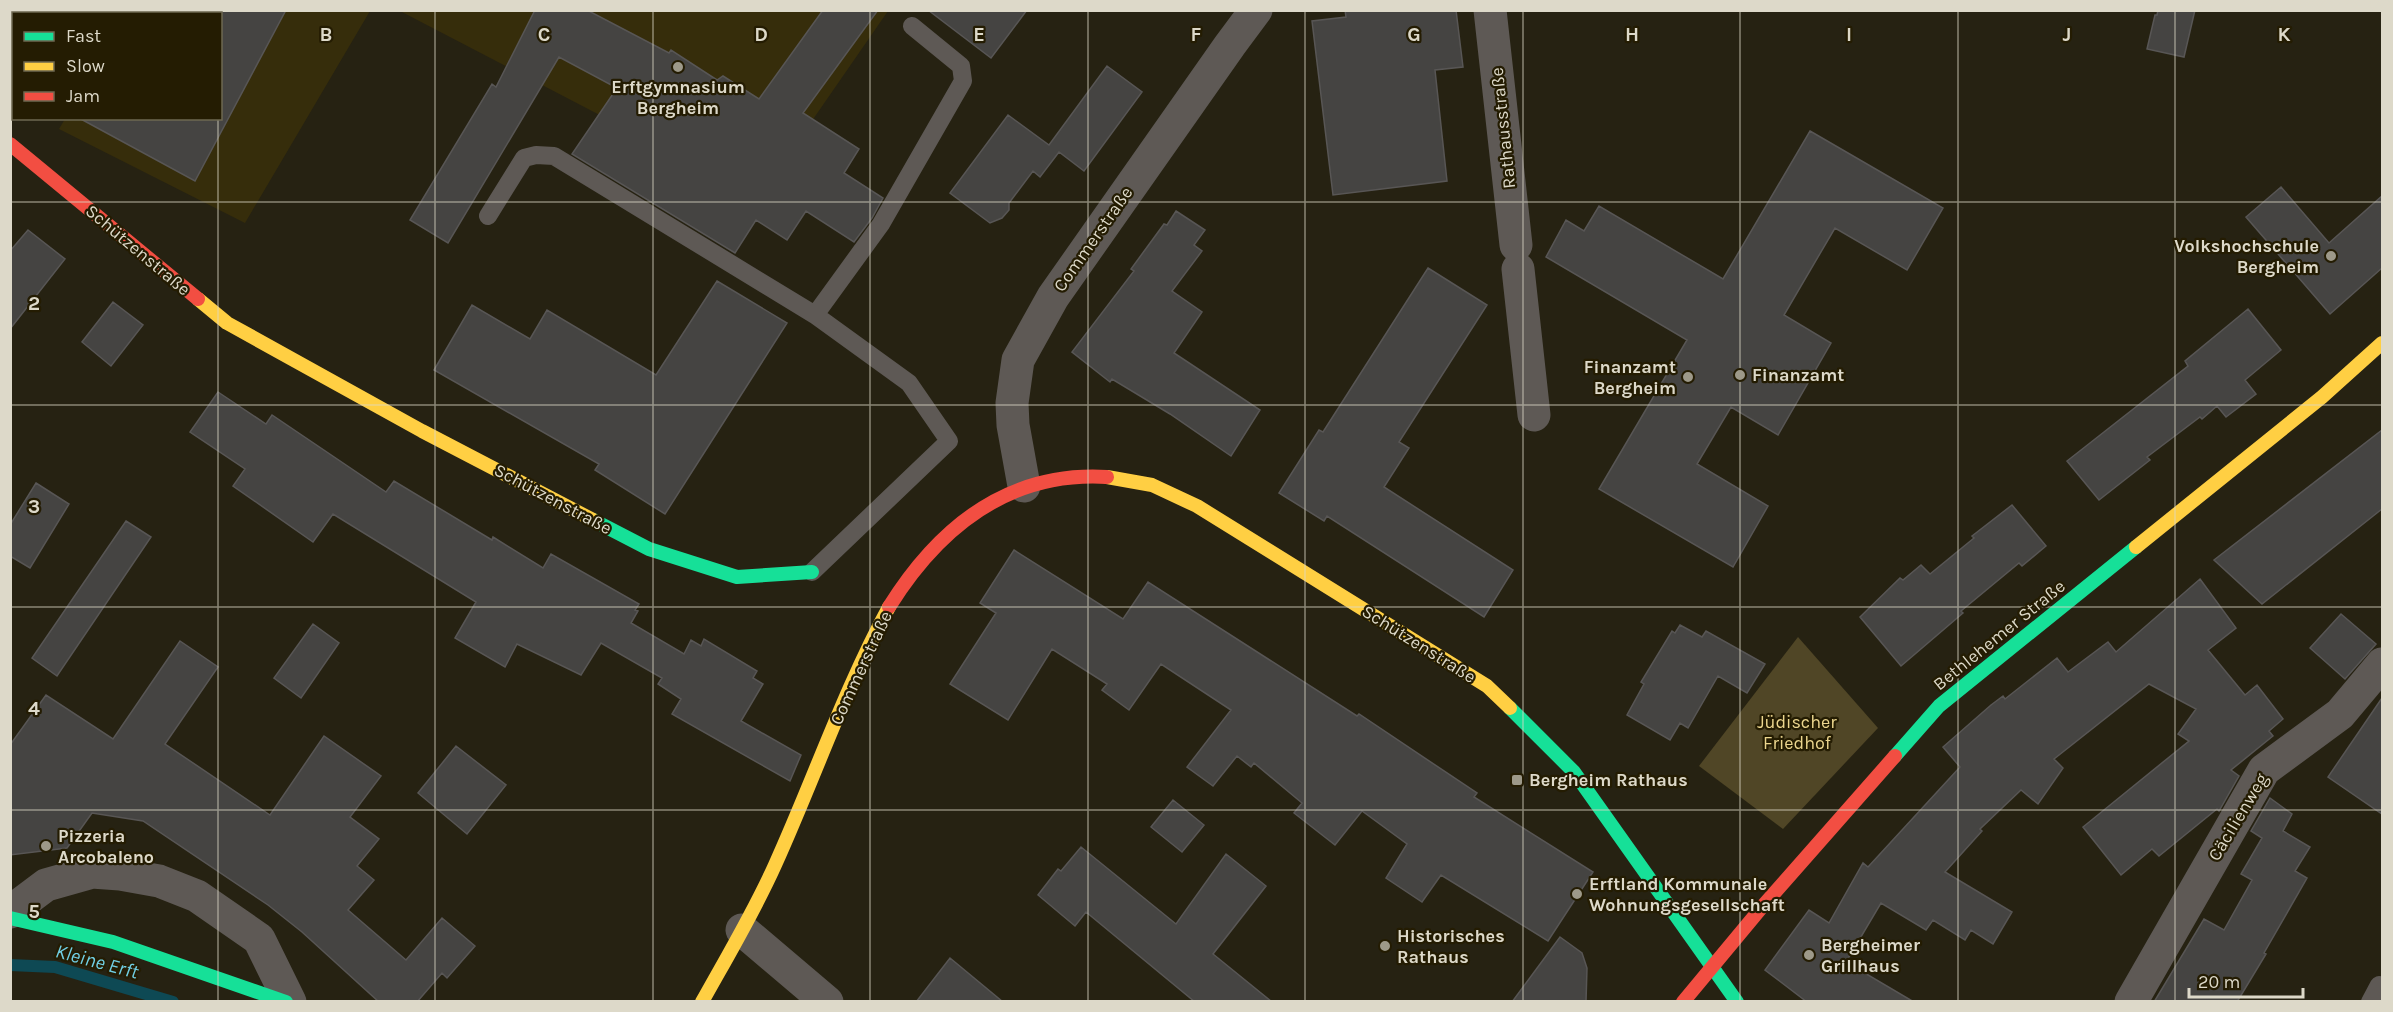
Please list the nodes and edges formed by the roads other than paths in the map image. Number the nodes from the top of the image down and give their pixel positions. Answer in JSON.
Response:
{"nodes":[{"id":1,"x":1256,"y":10,"type":"edge"},
{"id":2,"x":1490,"y":10,"type":"edge"},
{"id":3,"x":912,"y":26,"type":"dead end"},
{"id":4,"x":10,"y":144,"type":"edge"},
{"id":5,"x":488,"y":216,"type":"dead end"},
{"id":6,"x":815,"y":315,"type":"junction"},
{"id":7,"x":2382,"y":343,"type":"edge"},
{"id":8,"x":1534,"y":415,"type":"dead end"},
{"id":9,"x":1024,"y":486,"type":"junction"},
{"id":10,"x":812,"y":572,"type":"joint"},
{"id":11,"x":2382,"y":663,"type":"edge"},
{"id":12,"x":10,"y":912,"type":"edge"},
{"id":13,"x":10,"y":918,"type":"edge"},
{"id":14,"x":742,"y":930,"type":"junction"},
{"id":15,"x":1711,"y":967,"type":"junction"},
{"id":16,"x":2379,"y":985,"type":"dead end"},
{"id":17,"x":288,"y":1002,"type":"edge"},
{"id":18,"x":702,"y":1002,"type":"edge"},
{"id":19,"x":827,"y":1002,"type":"edge"},
{"id":20,"x":1683,"y":1002,"type":"edge"},
{"id":21,"x":1737,"y":1002,"type":"edge"},
{"id":22,"x":2131,"y":1002,"type":"edge"},
{"id":23,"x":2370,"y":1002,"type":"edge"}],
"edges":[{"from":1,"to":9,"type":"street","name":"Commerstraße"},
{"from":2,"to":8,"type":"street","name":"Rathausstraße"},
{"from":3,"to":6,"type":"lane"},
{"from":4,"to":10,"type":"street","name":"Schützenstraße"},
{"from":5,"to":6,"type":"lane"},
{"from":6,"to":10,"type":"lane","name":"Schützenstraße"},
{"from":7,"to":15,"type":"street","name":"Bethlehemer Straße"},
{"from":9,"to":14,"type":"street","name":"Commerstraße"},
{"from":9,"to":15,"type":"street","name":"Schützenstraße"},
{"from":11,"to":22,"type":"street","name":"Cäcilienweg"},
{"from":12,"to":17,"type":"street"},
{"from":13,"to":17,"type":"street"},
{"from":14,"to":18,"type":"street","name":"Commerstraße"},
{"from":14,"to":19,"type":"street"},
{"from":15,"to":20,"type":"street","name":"Bethlehemer Straße"},
{"from":15,"to":21,"type":"street","name":"Schützenstraße"},
{"from":16,"to":23,"type":"lane"}]}
